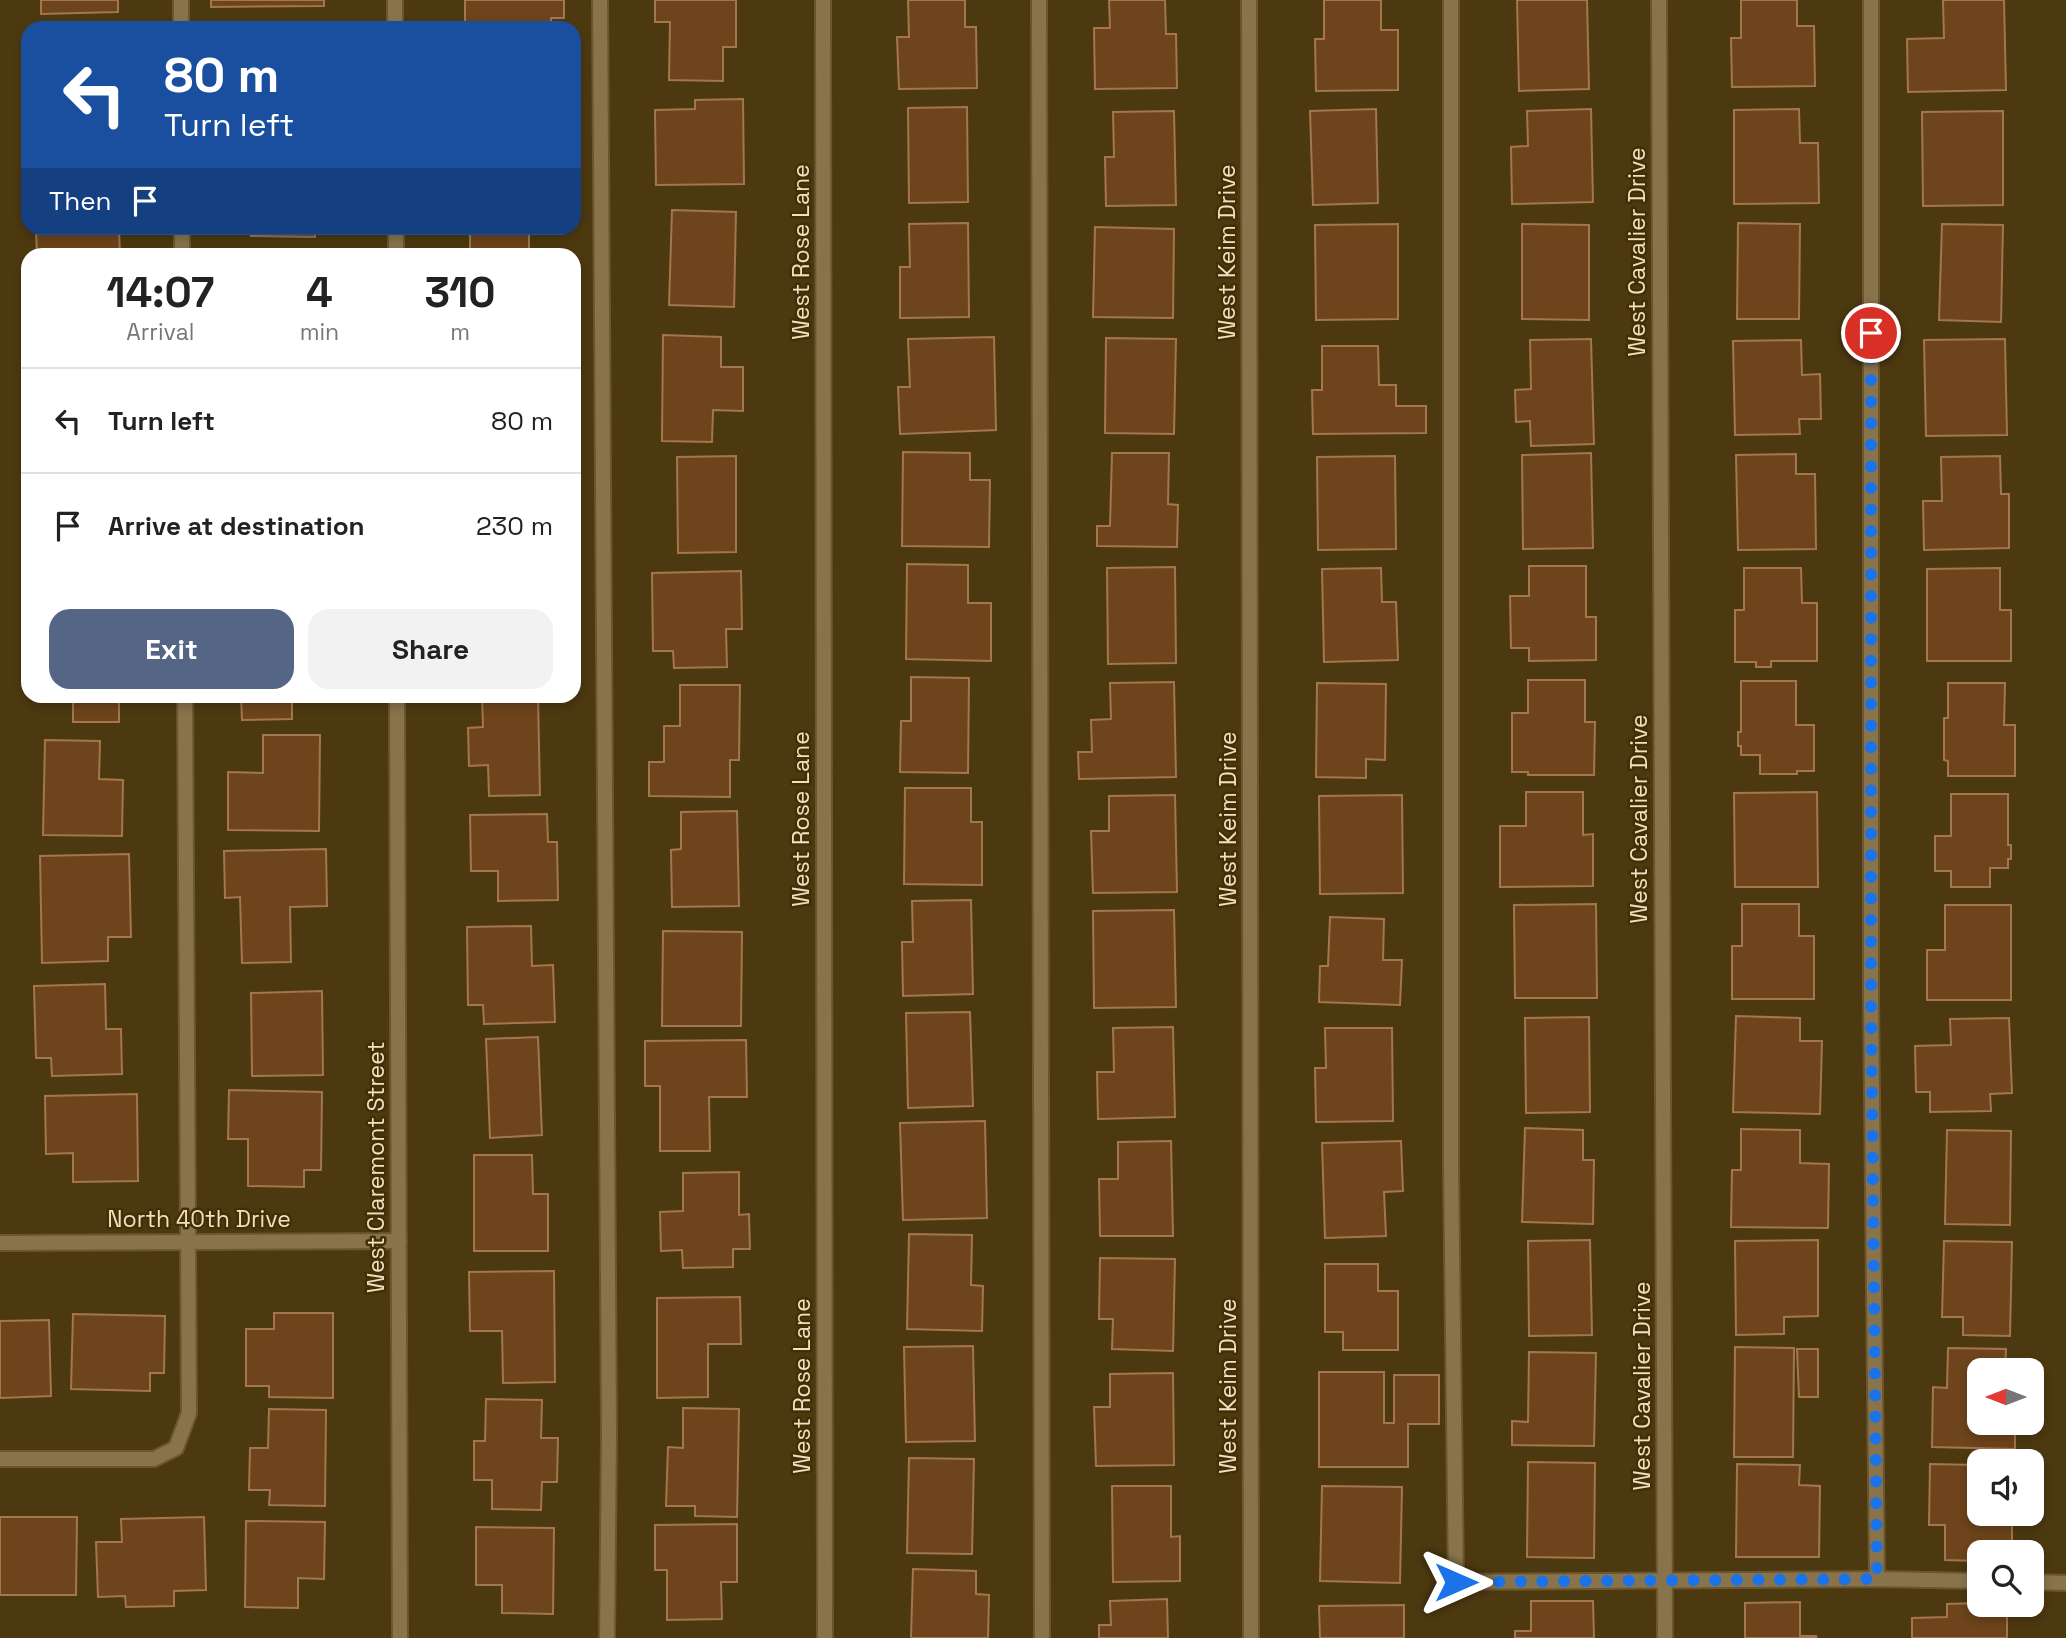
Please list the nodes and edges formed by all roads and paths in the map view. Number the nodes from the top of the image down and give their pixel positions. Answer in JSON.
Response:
{"nodes":[{"id":1,"x":181,"y":0,"type":"edge"},
{"id":2,"x":395,"y":0,"type":"edge"},
{"id":3,"x":600,"y":0,"type":"edge"},
{"id":4,"x":823,"y":0,"type":"edge"},
{"id":5,"x":1039,"y":0,"type":"edge"},
{"id":6,"x":1250,"y":0,"type":"edge"},
{"id":7,"x":1451,"y":0,"type":"edge"},
{"id":8,"x":1659,"y":0,"type":"edge"},
{"id":9,"x":1871,"y":0,"type":"edge"},
{"id":10,"x":181,"y":21,"type":"edge"},
{"id":11,"x":395,"y":21,"type":"edge"},
{"id":12,"x":185,"y":703,"type":"edge"},
{"id":13,"x":397,"y":703,"type":"edge"},
{"id":14,"x":398,"y":1241,"type":"junction"},
{"id":15,"x":188,"y":1242,"type":"junction"},
{"id":16,"x":0,"y":1243,"type":"edge"},
{"id":17,"x":0,"y":1459,"type":"edge"},
{"id":18,"x":1877,"y":1579,"type":"junction"},
{"id":19,"x":1967,"y":1581,"type":"edge"},
{"id":20,"x":1665,"y":1582,"type":"junction"},
{"id":21,"x":2044,"y":1582,"type":"edge"},
{"id":22,"x":2066,"y":1583,"type":"edge"},
{"id":23,"x":400,"y":1638,"type":"edge"},
{"id":24,"x":607,"y":1638,"type":"edge"},
{"id":25,"x":825,"y":1638,"type":"edge"},
{"id":26,"x":1042,"y":1638,"type":"edge"},
{"id":27,"x":1251,"y":1638,"type":"edge"},
{"id":28,"x":1665,"y":1638,"type":"edge"}],
"edges":[{"from":1,"to":10,"type":"street"},
{"from":2,"to":11,"type":"street"},
{"from":3,"to":24,"type":"street"},
{"from":4,"to":25,"type":"street","name":"West Rose Lane"},
{"from":5,"to":26,"type":"street"},
{"from":6,"to":27,"type":"street","name":"West Keim Drive"},
{"from":7,"to":20,"type":"street"},
{"from":8,"to":20,"type":"street","name":"West Cavalier Drive"},
{"from":9,"to":18,"type":"street"},
{"from":12,"to":15,"type":"street"},
{"from":13,"to":14,"type":"street","name":"West Claremont Street"},
{"from":14,"to":15,"type":"street","name":"North 40th Drive"},
{"from":14,"to":23,"type":"street","name":"West Claremont Street"},
{"from":15,"to":16,"type":"street","name":"North 40th Drive"},
{"from":15,"to":17,"type":"street"},
{"from":18,"to":19,"type":"street"},
{"from":18,"to":20,"type":"street"},
{"from":20,"to":28,"type":"street","name":"West Cavalier Drive"},
{"from":21,"to":22,"type":"street"}]}
